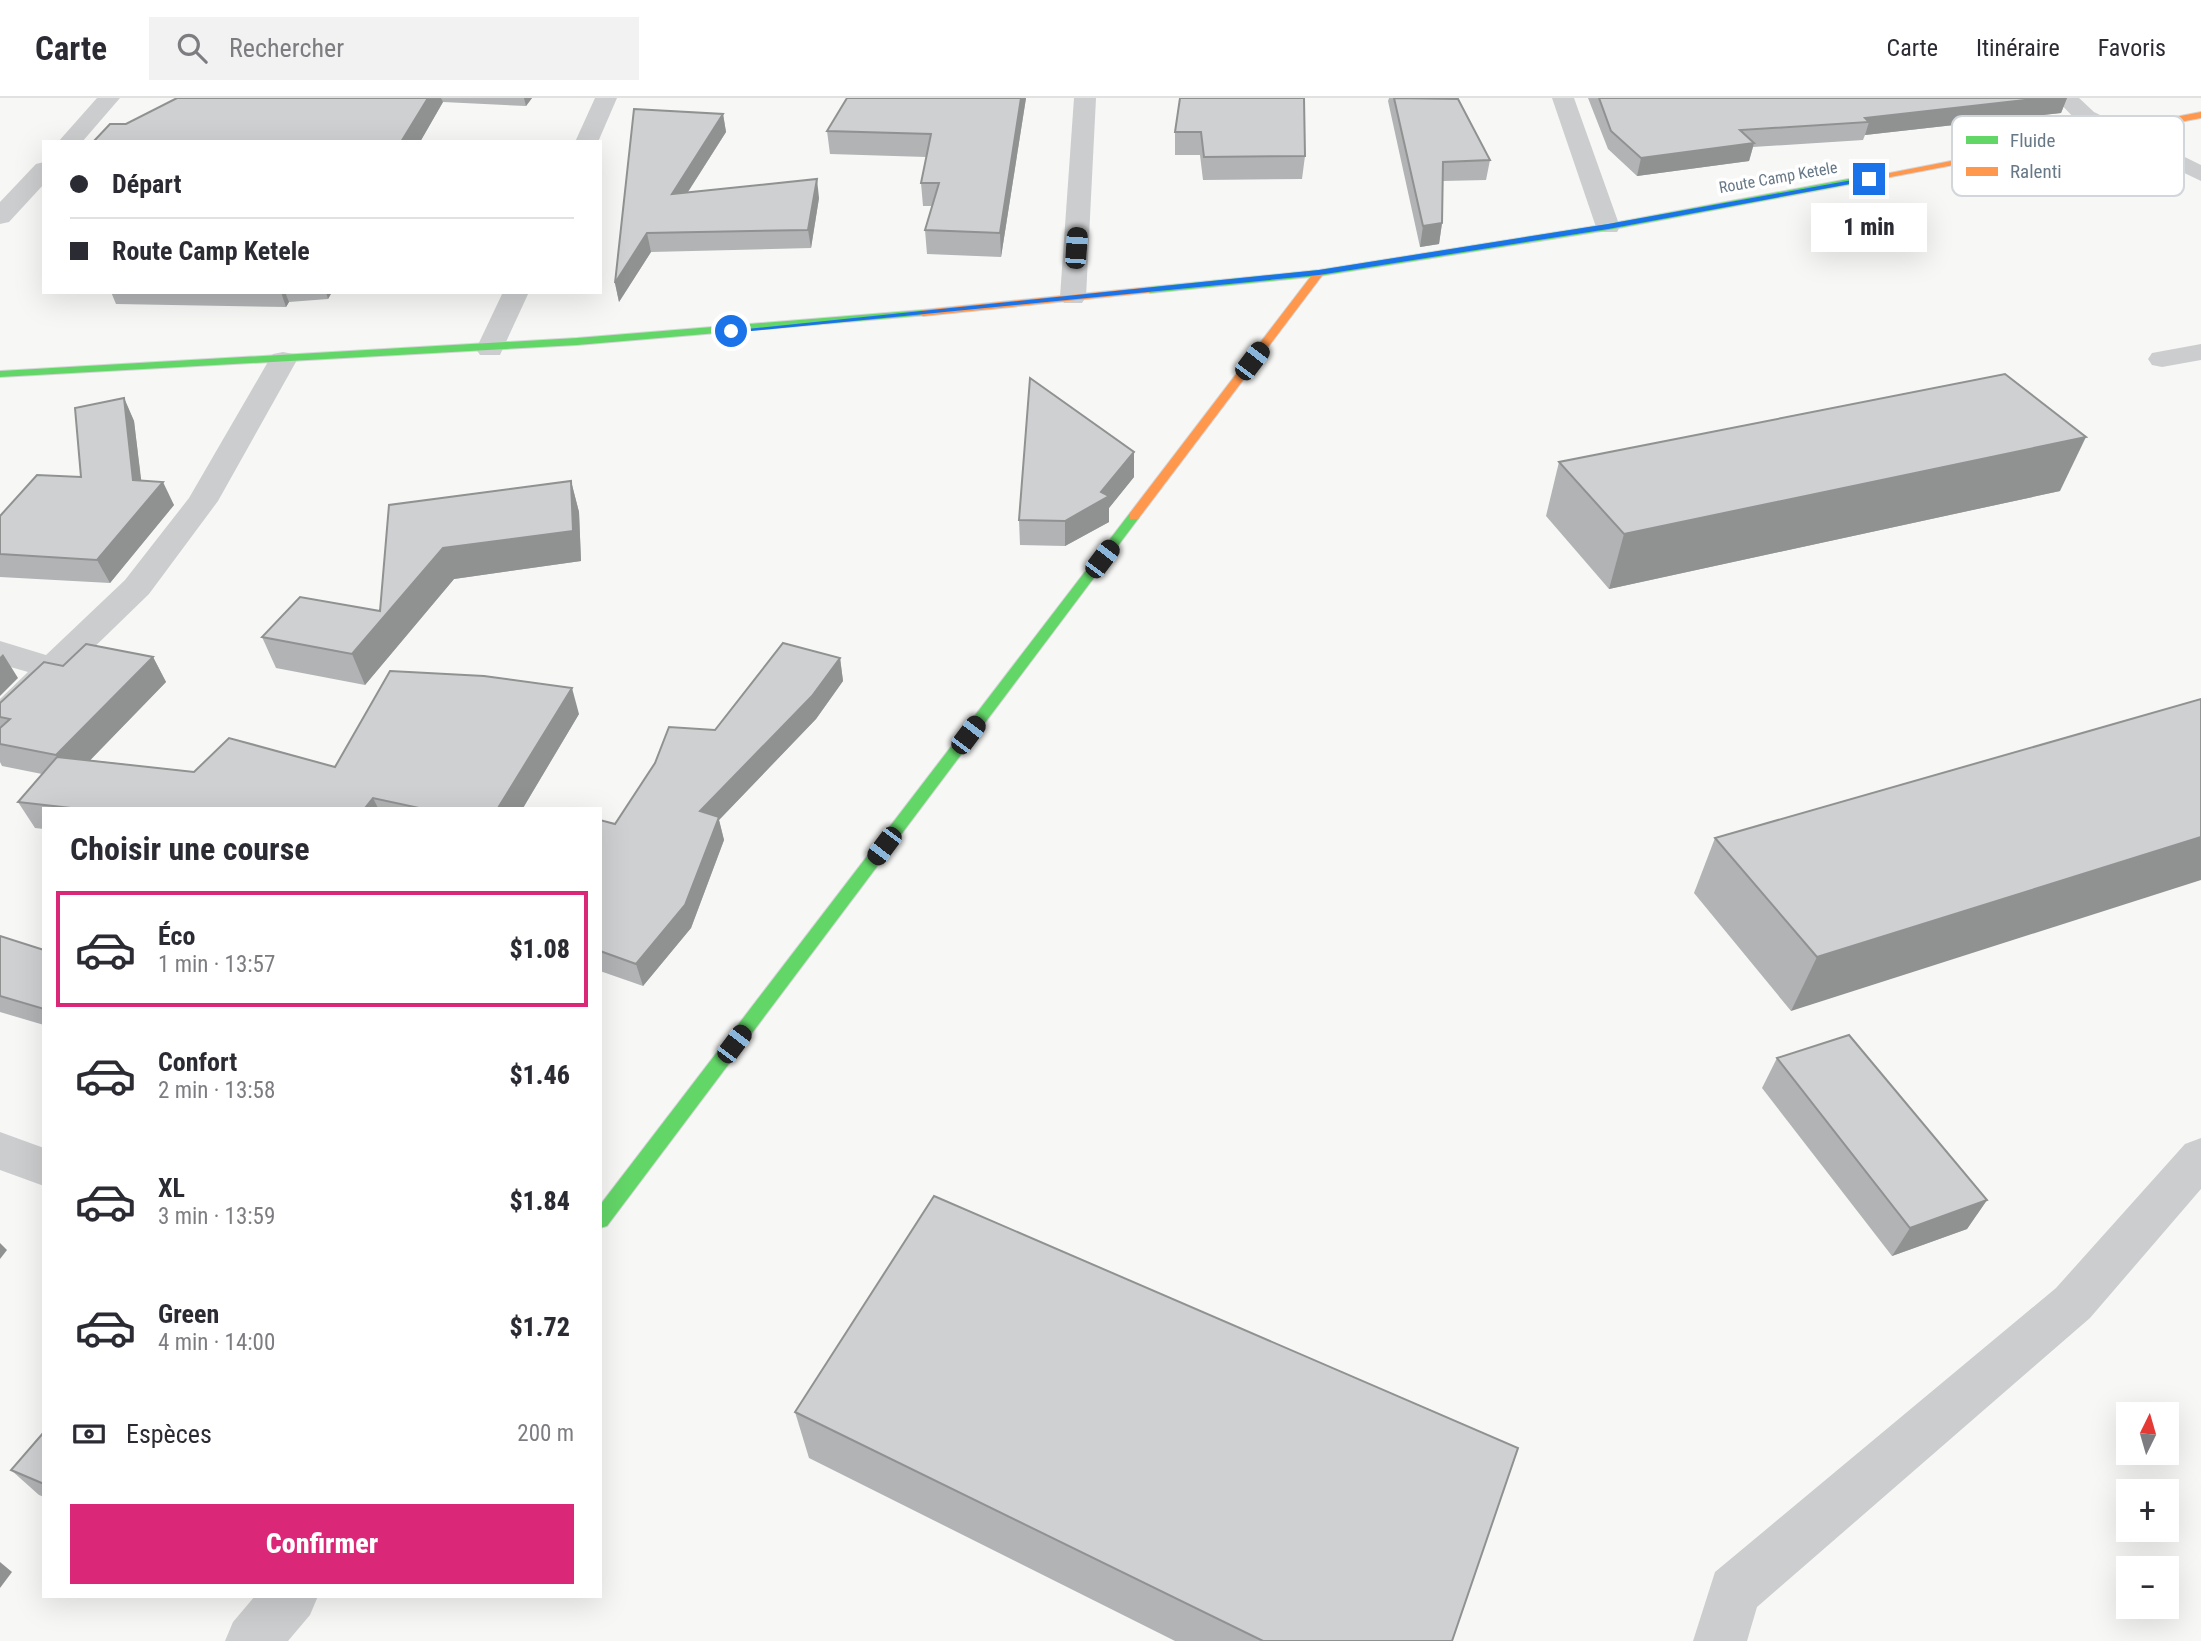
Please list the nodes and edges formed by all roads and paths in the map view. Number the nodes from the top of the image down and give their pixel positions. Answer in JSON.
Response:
{"nodes":[{"id":1,"x":109,"y":98,"type":"edge"},
{"id":2,"x":606,"y":98,"type":"edge"},
{"id":3,"x":1085,"y":98,"type":"edge"},
{"id":4,"x":1563,"y":98,"type":"edge"},
{"id":5,"x":2066,"y":98,"type":"edge"},
{"id":6,"x":2085,"y":116,"type":"edge"},
{"id":7,"x":71,"y":140,"type":"edge"},
{"id":8,"x":587,"y":140,"type":"edge"},
{"id":9,"x":1952,"y":161,"type":"edge"},
{"id":10,"x":2184,"y":166,"type":"edge"},
{"id":11,"x":42,"y":171,"type":"edge"},
{"id":12,"x":2201,"y":174,"type":"edge"},
{"id":13,"x":0,"y":217,"type":"edge"},
{"id":14,"x":1608,"y":226,"type":"junction"},
{"id":15,"x":1319,"y":273,"type":"junction"},
{"id":16,"x":515,"y":294,"type":"edge"},
{"id":17,"x":1073,"y":298,"type":"junction"},
{"id":18,"x":490,"y":349,"type":"junction"},
{"id":19,"x":2201,"y":352,"type":"edge"},
{"id":20,"x":283,"y":359,"type":"junction"},
{"id":21,"x":2162,"y":359,"type":"dead end"},
{"id":22,"x":0,"y":374,"type":"edge"},
{"id":23,"x":0,"y":652,"type":"edge"},
{"id":24,"x":51,"y":668,"type":"junction"},
{"id":25,"x":0,"y":719,"type":"edge"},
{"id":26,"x":0,"y":1151,"type":"edge"},
{"id":27,"x":2201,"y":1157,"type":"edge"},
{"id":28,"x":42,"y":1166,"type":"edge"},
{"id":29,"x":602,"y":1217,"type":"edge"},
{"id":30,"x":288,"y":1598,"type":"edge"},
{"id":31,"x":251,"y":1641,"type":"edge"},
{"id":32,"x":1720,"y":1641,"type":"edge"}],
"edges":[{"from":1,"to":7,"type":"street"},
{"from":2,"to":8,"type":"street"},
{"from":3,"to":17,"type":"street"},
{"from":4,"to":14,"type":"street"},
{"from":5,"to":6,"type":"street"},
{"from":9,"to":14,"type":"street","name":"Route Camp Ketele"},
{"from":10,"to":12,"type":"street"},
{"from":11,"to":13,"type":"street"},
{"from":14,"to":15,"type":"street","name":"Route Camp Ketele"},
{"from":15,"to":17,"type":"street","name":"Route Camp Ketele"},
{"from":15,"to":29,"type":"street"},
{"from":16,"to":18,"type":"street"},
{"from":17,"to":18,"type":"street","name":"Route Camp Ketele"},
{"from":18,"to":20,"type":"street","name":"Route Camp Ketele"},
{"from":19,"to":21,"type":"street"},
{"from":20,"to":22,"type":"street","name":"Route Camp Ketele"},
{"from":20,"to":24,"type":"street"},
{"from":23,"to":24,"type":"street"},
{"from":24,"to":25,"type":"street"},
{"from":26,"to":28,"type":"street"},
{"from":27,"to":32,"type":"street"},
{"from":30,"to":31,"type":"street"}]}
